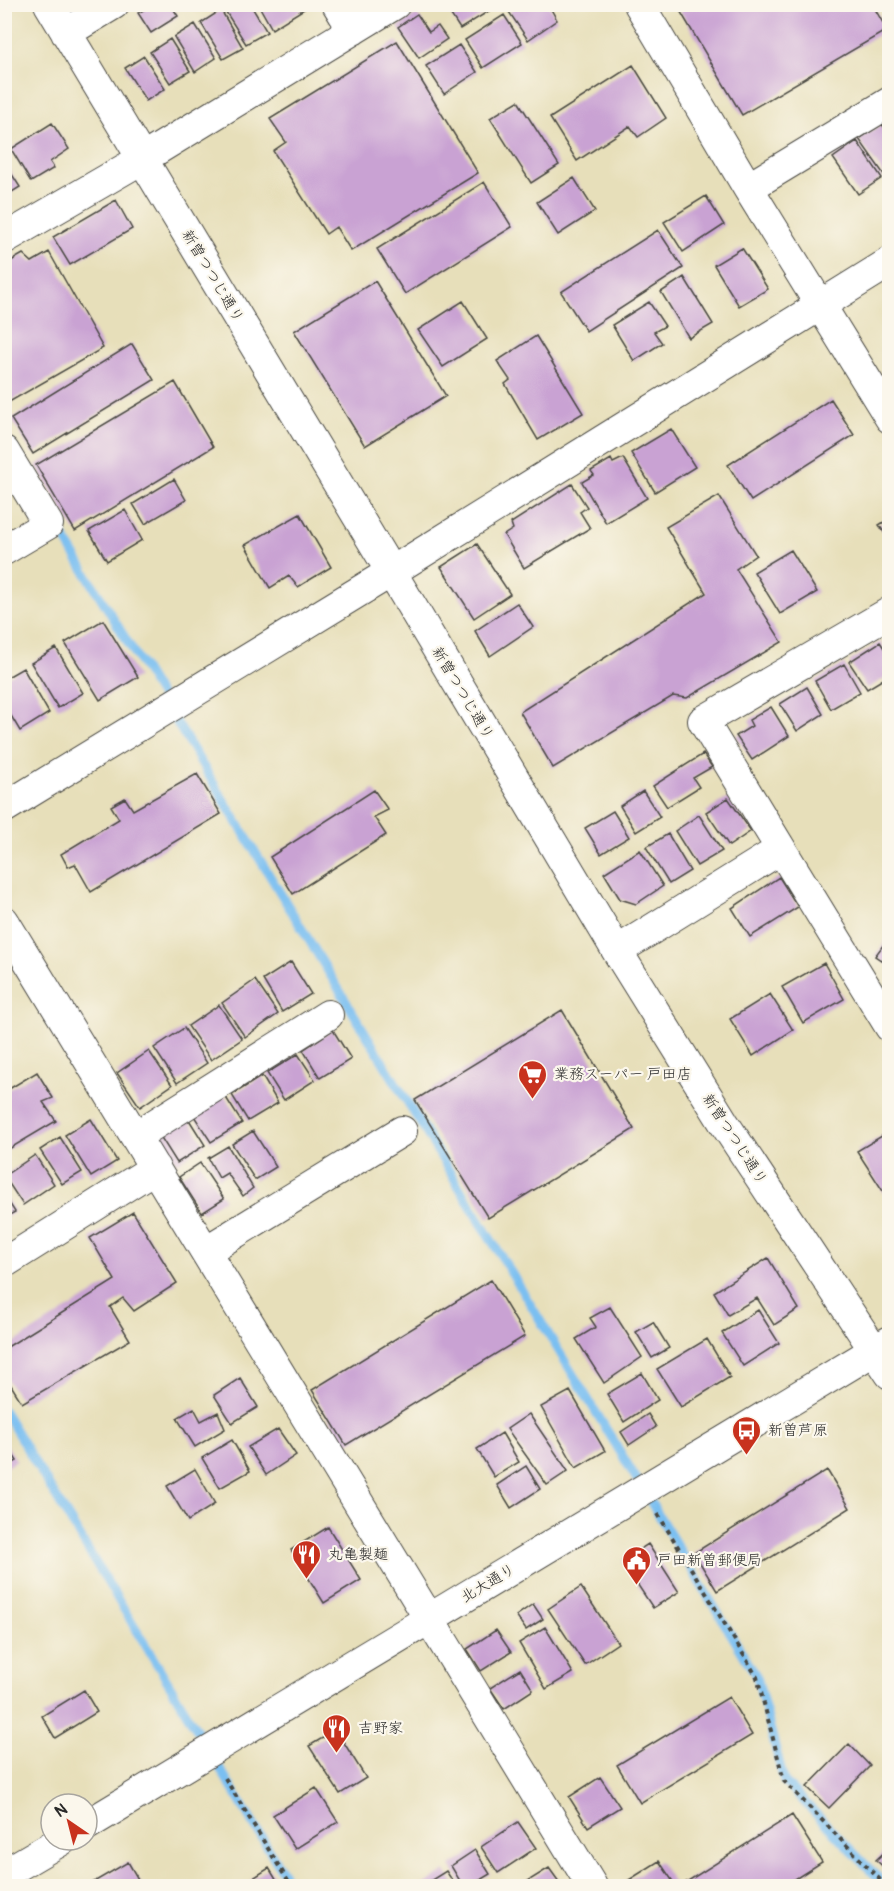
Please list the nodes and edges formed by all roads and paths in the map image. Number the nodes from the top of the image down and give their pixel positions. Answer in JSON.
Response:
{"nodes":[{"id":1,"x":49,"y":4,"type":"edge"},
{"id":2,"x":114,"y":4,"type":"edge"},
{"id":3,"x":337,"y":4,"type":"edge"},
{"id":4,"x":395,"y":4,"type":"edge"},
{"id":5,"x":639,"y":4,"type":"edge"},
{"id":6,"x":354,"y":30,"type":"junction"},
{"id":7,"x":66,"y":33,"type":"junction"},
{"id":8,"x":890,"y":102,"type":"edge"},
{"id":9,"x":142,"y":159,"type":"junction"},
{"id":10,"x":748,"y":188,"type":"junction"},
{"id":11,"x":4,"y":239,"type":"edge"},
{"id":12,"x":890,"y":262,"type":"edge"},
{"id":13,"x":819,"y":305,"type":"junction"},
{"id":14,"x":890,"y":418,"type":"edge"},
{"id":15,"x":4,"y":451,"type":"edge"},
{"id":16,"x":4,"y":550,"type":"edge"},
{"id":17,"x":391,"y":572,"type":"junction"},
{"id":18,"x":890,"y":612,"type":"edge"},
{"id":19,"x":4,"y":808,"type":"edge"},
{"id":20,"x":781,"y":849,"type":"junction"},
{"id":21,"x":4,"y":921,"type":"edge"},
{"id":22,"x":617,"y":951,"type":"junction"},
{"id":23,"x":328,"y":1015,"type":"dead end"},
{"id":24,"x":890,"y":1027,"type":"edge"},
{"id":25,"x":402,"y":1131,"type":"dead end"},
{"id":26,"x":136,"y":1136,"type":"junction"},
{"id":27,"x":155,"y":1168,"type":"junction"},
{"id":28,"x":206,"y":1251,"type":"junction"},
{"id":29,"x":4,"y":1263,"type":"edge"},
{"id":30,"x":885,"y":1355,"type":"edge"},
{"id":31,"x":643,"y":1490,"type":"junction"},
{"id":32,"x":430,"y":1618,"type":"junction"},
{"id":33,"x":209,"y":1752,"type":"junction"},
{"id":34,"x":99,"y":1818,"type":"edge"},
{"id":35,"x":42,"y":1852,"type":"edge"},
{"id":36,"x":4,"y":1874,"type":"edge"},
{"id":37,"x":291,"y":1887,"type":"edge"},
{"id":38,"x":592,"y":1887,"type":"edge"},
{"id":39,"x":886,"y":1887,"type":"edge"}],
"edges":[{"from":1,"to":7,"type":"street","name":"新曽つつじ通り"},
{"from":2,"to":7,"type":"street"},
{"from":3,"to":6,"type":"street"},
{"from":4,"to":6,"type":"street"},
{"from":5,"to":10,"type":"street"},
{"from":6,"to":9,"type":"street"},
{"from":7,"to":9,"type":"street","name":"新曽つつじ通り"},
{"from":8,"to":10,"type":"street"},
{"from":9,"to":11,"type":"street"},
{"from":9,"to":17,"type":"street","name":"新曽つつじ通り"},
{"from":10,"to":13,"type":"street"},
{"from":12,"to":13,"type":"street"},
{"from":13,"to":14,"type":"street"},
{"from":13,"to":17,"type":"street"},
{"from":15,"to":16,"type":"street"},
{"from":17,"to":19,"type":"street"},
{"from":17,"to":22,"type":"street","name":"新曽つつじ通り"},
{"from":18,"to":20,"type":"street"},
{"from":20,"to":22,"type":"street"},
{"from":20,"to":24,"type":"street"},
{"from":21,"to":26,"type":"street"},
{"from":22,"to":30,"type":"street","name":"新曽つつじ通り"},
{"from":23,"to":26,"type":"street"},
{"from":25,"to":28,"type":"street"},
{"from":26,"to":27,"type":"street"},
{"from":27,"to":28,"type":"street"},
{"from":27,"to":29,"type":"street"},
{"from":28,"to":32,"type":"street"},
{"from":30,"to":31,"type":"street","name":"北大通り"},
{"from":31,"to":32,"type":"street","name":"北大通り"},
{"from":31,"to":39,"type":"path"},
{"from":32,"to":33,"type":"street","name":"北大通り"},
{"from":32,"to":38,"type":"street"},
{"from":33,"to":34,"type":"street","name":"北大通り"},
{"from":33,"to":37,"type":"path"},
{"from":35,"to":36,"type":"street"}]}
